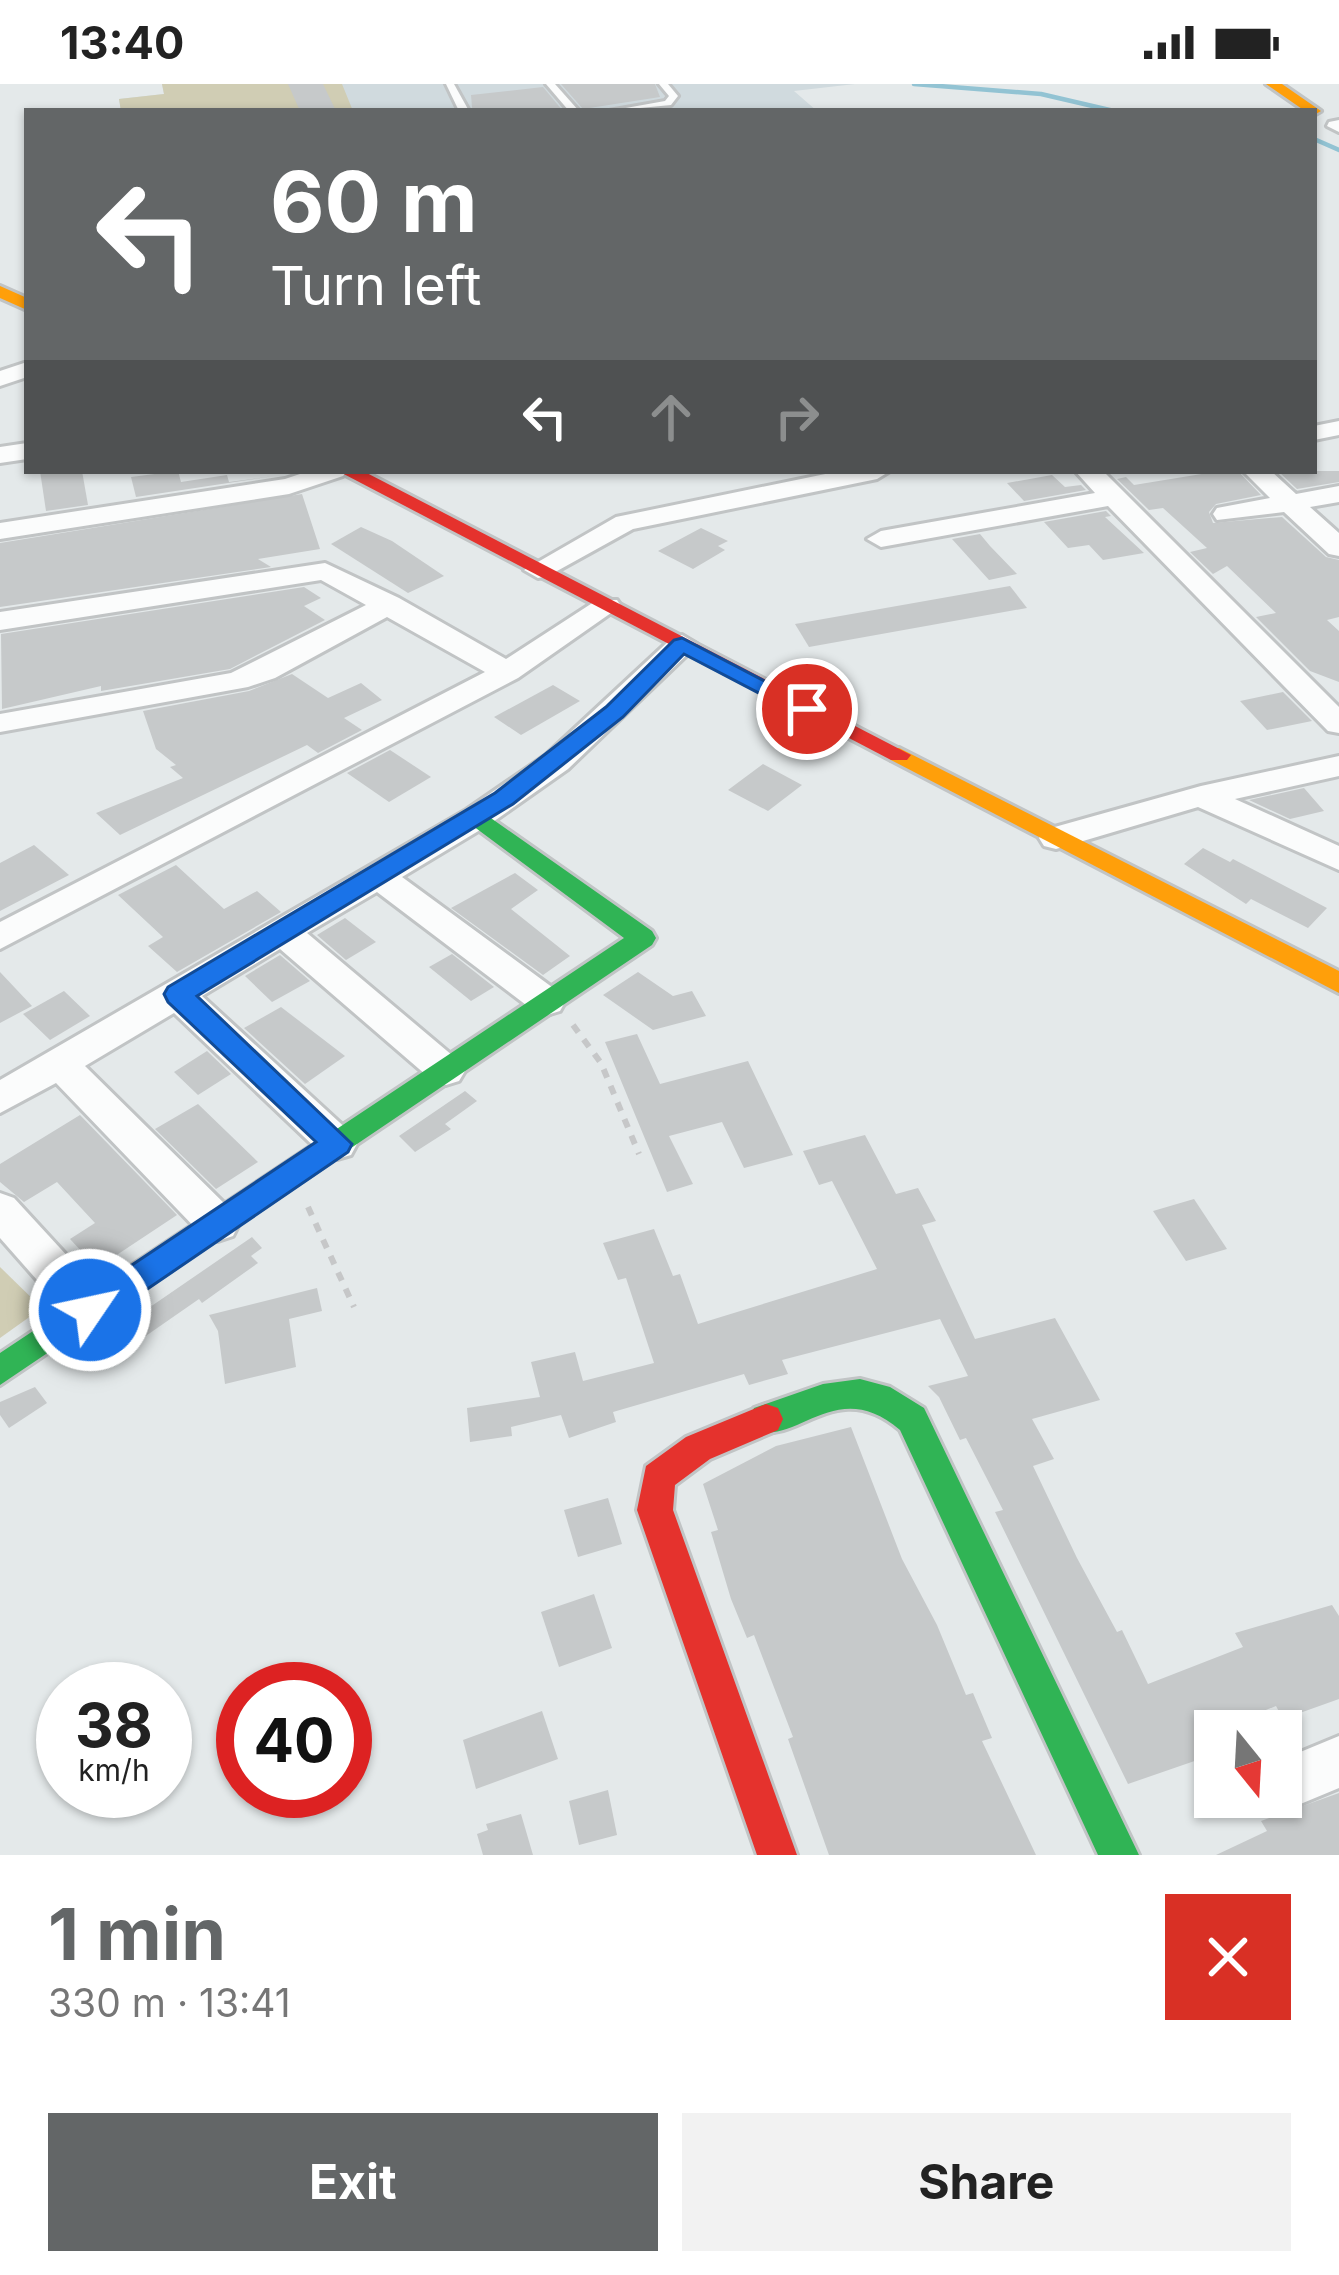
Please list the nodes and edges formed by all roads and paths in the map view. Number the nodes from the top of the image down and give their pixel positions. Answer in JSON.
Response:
{"nodes":[{"id":1,"x":550,"y":84,"type":"edge"},
{"id":2,"x":663,"y":84,"type":"edge"},
{"id":3,"x":1273,"y":84,"type":"edge"},
{"id":4,"x":571,"y":108,"type":"edge"},
{"id":5,"x":634,"y":108,"type":"edge"},
{"id":6,"x":1309,"y":108,"type":"edge"},
{"id":7,"x":325,"y":474,"type":"edge"},
{"id":8,"x":354,"y":474,"type":"edge"},
{"id":9,"x":862,"y":474,"type":"edge"},
{"id":10,"x":1094,"y":474,"type":"edge"},
{"id":11,"x":1259,"y":474,"type":"edge"},
{"id":12,"x":1339,"y":494,"type":"edge"},
{"id":13,"x":1114,"y":496,"type":"junction"},
{"id":14,"x":1290,"y":503,"type":"junction"},
{"id":15,"x":1226,"y":514,"type":"dead end"},
{"id":16,"x":0,"y":531,"type":"edge"},
{"id":17,"x":881,"y":539,"type":"dead end"},
{"id":18,"x":1339,"y":548,"type":"edge"},
{"id":19,"x":538,"y":570,"type":"junction"},
{"id":20,"x":388,"y":604,"type":"junction"},
{"id":21,"x":607,"y":606,"type":"junction"},
{"id":22,"x":0,"y":621,"type":"edge"},
{"id":23,"x":682,"y":644,"type":"junction"},
{"id":24,"x":507,"y":671,"type":"junction"},
{"id":25,"x":0,"y":723,"type":"edge"},
{"id":26,"x":1339,"y":724,"type":"edge"},
{"id":27,"x":1339,"y":766,"type":"edge"},
{"id":28,"x":1201,"y":796,"type":"junction"},
{"id":29,"x":478,"y":817,"type":"junction"},
{"id":30,"x":1056,"y":838,"type":"junction"},
{"id":31,"x":1339,"y":859,"type":"edge"},
{"id":32,"x":380,"y":877,"type":"junction"},
{"id":33,"x":284,"y":933,"type":"junction"},
{"id":34,"x":0,"y":937,"type":"edge"},
{"id":35,"x":1338,"y":982,"type":"edge"},
{"id":36,"x":178,"y":994,"type":"junction"},
{"id":37,"x":547,"y":1002,"type":"junction"},
{"id":38,"x":60,"y":1064,"type":"junction"},
{"id":39,"x":446,"y":1071,"type":"junction"},
{"id":40,"x":0,"y":1098,"type":"edge"},
{"id":41,"x":337,"y":1144,"type":"junction"},
{"id":42,"x":639,"y":1154,"type":"dead end"},
{"id":43,"x":287,"y":1177,"type":"junction"},
{"id":44,"x":0,"y":1210,"type":"edge"},
{"id":45,"x":218,"y":1224,"type":"junction"},
{"id":46,"x":354,"y":1307,"type":"dead end"},
{"id":47,"x":90,"y":1310,"type":"junction"},
{"id":48,"x":0,"y":1371,"type":"edge"},
{"id":49,"x":1339,"y":1762,"type":"edge"},
{"id":50,"x":1302,"y":1777,"type":"edge"},
{"id":51,"x":777,"y":1855,"type":"edge"},
{"id":52,"x":1119,"y":1855,"type":"edge"}],
"edges":[{"from":1,"to":4,"type":"lane"},
{"from":2,"to":5,"type":"lane"},
{"from":3,"to":6,"type":"street"},
{"from":7,"to":16,"type":"street"},
{"from":8,"to":19,"type":"street"},
{"from":9,"to":19,"type":"street"},
{"from":10,"to":13,"type":"street"},
{"from":11,"to":14,"type":"street"},
{"from":12,"to":14,"type":"street"},
{"from":13,"to":17,"type":"street"},
{"from":13,"to":26,"type":"street"},
{"from":14,"to":15,"type":"street"},
{"from":14,"to":18,"type":"street"},
{"from":19,"to":21,"type":"street"},
{"from":20,"to":22,"type":"street"},
{"from":20,"to":24,"type":"street"},
{"from":20,"to":25,"type":"street"},
{"from":21,"to":23,"type":"street"},
{"from":21,"to":24,"type":"street"},
{"from":23,"to":29,"type":"street"},
{"from":23,"to":30,"type":"street"},
{"from":24,"to":34,"type":"street"},
{"from":27,"to":28,"type":"street"},
{"from":28,"to":30,"type":"street"},
{"from":28,"to":31,"type":"street"},
{"from":29,"to":32,"type":"street"},
{"from":29,"to":37,"type":"street"},
{"from":30,"to":35,"type":"street"},
{"from":32,"to":33,"type":"street"},
{"from":32,"to":37,"type":"street"},
{"from":33,"to":36,"type":"street"},
{"from":33,"to":39,"type":"street"},
{"from":36,"to":38,"type":"street"},
{"from":36,"to":41,"type":"street"},
{"from":37,"to":39,"type":"street"},
{"from":37,"to":42,"type":"path"},
{"from":38,"to":40,"type":"street"},
{"from":38,"to":45,"type":"street"},
{"from":39,"to":41,"type":"street"},
{"from":41,"to":43,"type":"street"},
{"from":43,"to":45,"type":"street"},
{"from":43,"to":46,"type":"path"},
{"from":44,"to":47,"type":"street"},
{"from":45,"to":47,"type":"street"},
{"from":47,"to":48,"type":"street"},
{"from":49,"to":50,"type":"street"},
{"from":51,"to":52,"type":"street"}]}
